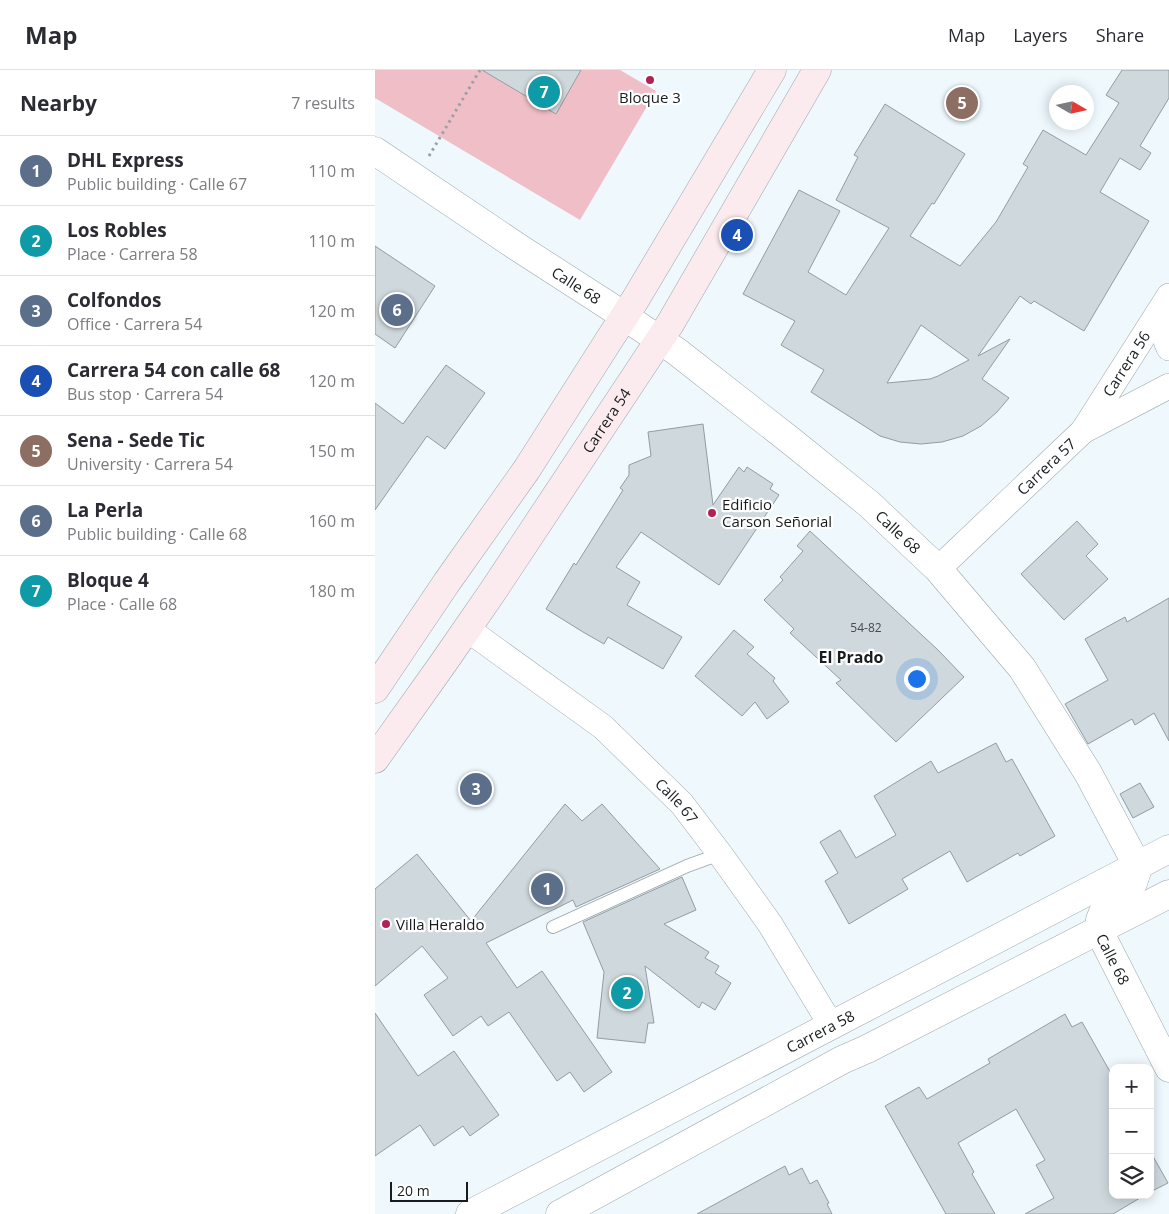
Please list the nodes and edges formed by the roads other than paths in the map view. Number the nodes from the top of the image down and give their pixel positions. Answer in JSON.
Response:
{"nodes":[{"id":1,"x":771,"y":70,"type":"edge"},
{"id":2,"x":817,"y":70,"type":"edge"},
{"id":3,"x":375,"y":151,"type":"edge"},
{"id":4,"x":1168,"y":297,"type":"edge"},
{"id":5,"x":624,"y":316,"type":"junction"},
{"id":6,"x":659,"y":341,"type":"junction"},
{"id":7,"x":1169,"y":348,"type":"edge"},
{"id":8,"x":1169,"y":386,"type":"edge"},
{"id":9,"x":1083,"y":431,"type":"junction"},
{"id":10,"x":938,"y":569,"type":"junction"},
{"id":11,"x":447,"y":582,"type":"junction"},
{"id":12,"x":482,"y":606,"type":"junction"},
{"id":13,"x":423,"y":619,"type":"junction"},
{"id":14,"x":461,"y":636,"type":"junction"},
{"id":15,"x":375,"y":689,"type":"edge"},
{"id":16,"x":375,"y":759,"type":"edge"},
{"id":17,"x":1169,"y":849,"type":"edge"},
{"id":18,"x":720,"y":854,"type":"junction"},
{"id":19,"x":1137,"y":865,"type":"junction"},
{"id":20,"x":1169,"y":894,"type":"edge"},
{"id":21,"x":553,"y":928,"type":"dead end"},
{"id":22,"x":1099,"y":930,"type":"junction"},
{"id":23,"x":836,"y":1023,"type":"junction"},
{"id":24,"x":867,"y":1050,"type":"junction"},
{"id":25,"x":842,"y":1060,"type":"junction"},
{"id":26,"x":1169,"y":1068,"type":"edge"},
{"id":27,"x":471,"y":1214,"type":"edge"},
{"id":28,"x":560,"y":1214,"type":"edge"}],
"edges":[{"from":1,"to":5,"type":"main road"},
{"from":2,"to":6,"type":"main road","name":"Carrera 54"},
{"from":3,"to":5,"type":"street","name":"Calle 68"},
{"from":4,"to":7,"type":"street"},
{"from":4,"to":9,"type":"street","name":"Carrera 56"},
{"from":5,"to":6,"type":"street","name":"Calle 68"},
{"from":5,"to":11,"type":"main road"},
{"from":6,"to":10,"type":"street","name":"Calle 68"},
{"from":6,"to":12,"type":"main road","name":"Carrera 54"},
{"from":8,"to":9,"type":"street","name":"Carrera 57"},
{"from":9,"to":10,"type":"street","name":"Carrera 57"},
{"from":10,"to":19,"type":"street","name":"Calle 68"},
{"from":11,"to":12,"type":"main road"},
{"from":11,"to":13,"type":"main road"},
{"from":12,"to":14,"type":"main road","name":"Carrera 54"},
{"from":13,"to":14,"type":"main road"},
{"from":13,"to":15,"type":"main road"},
{"from":14,"to":16,"type":"main road","name":"Carrera 54"},
{"from":14,"to":18,"type":"street","name":"Calle 67"},
{"from":17,"to":19,"type":"street","name":"Carrera 58"},
{"from":18,"to":21,"type":"lane"},
{"from":18,"to":23,"type":"street","name":"Calle 67"},
{"from":19,"to":22,"type":"street","name":"Calle 68"},
{"from":19,"to":23,"type":"street","name":"Carrera 58"},
{"from":20,"to":22,"type":"street"},
{"from":22,"to":24,"type":"street"},
{"from":22,"to":26,"type":"street","name":"Calle 68"},
{"from":23,"to":24,"type":"street"},
{"from":23,"to":25,"type":"street"},
{"from":23,"to":27,"type":"street","name":"Carrera 58"},
{"from":24,"to":25,"type":"street"},
{"from":25,"to":28,"type":"street"}]}
